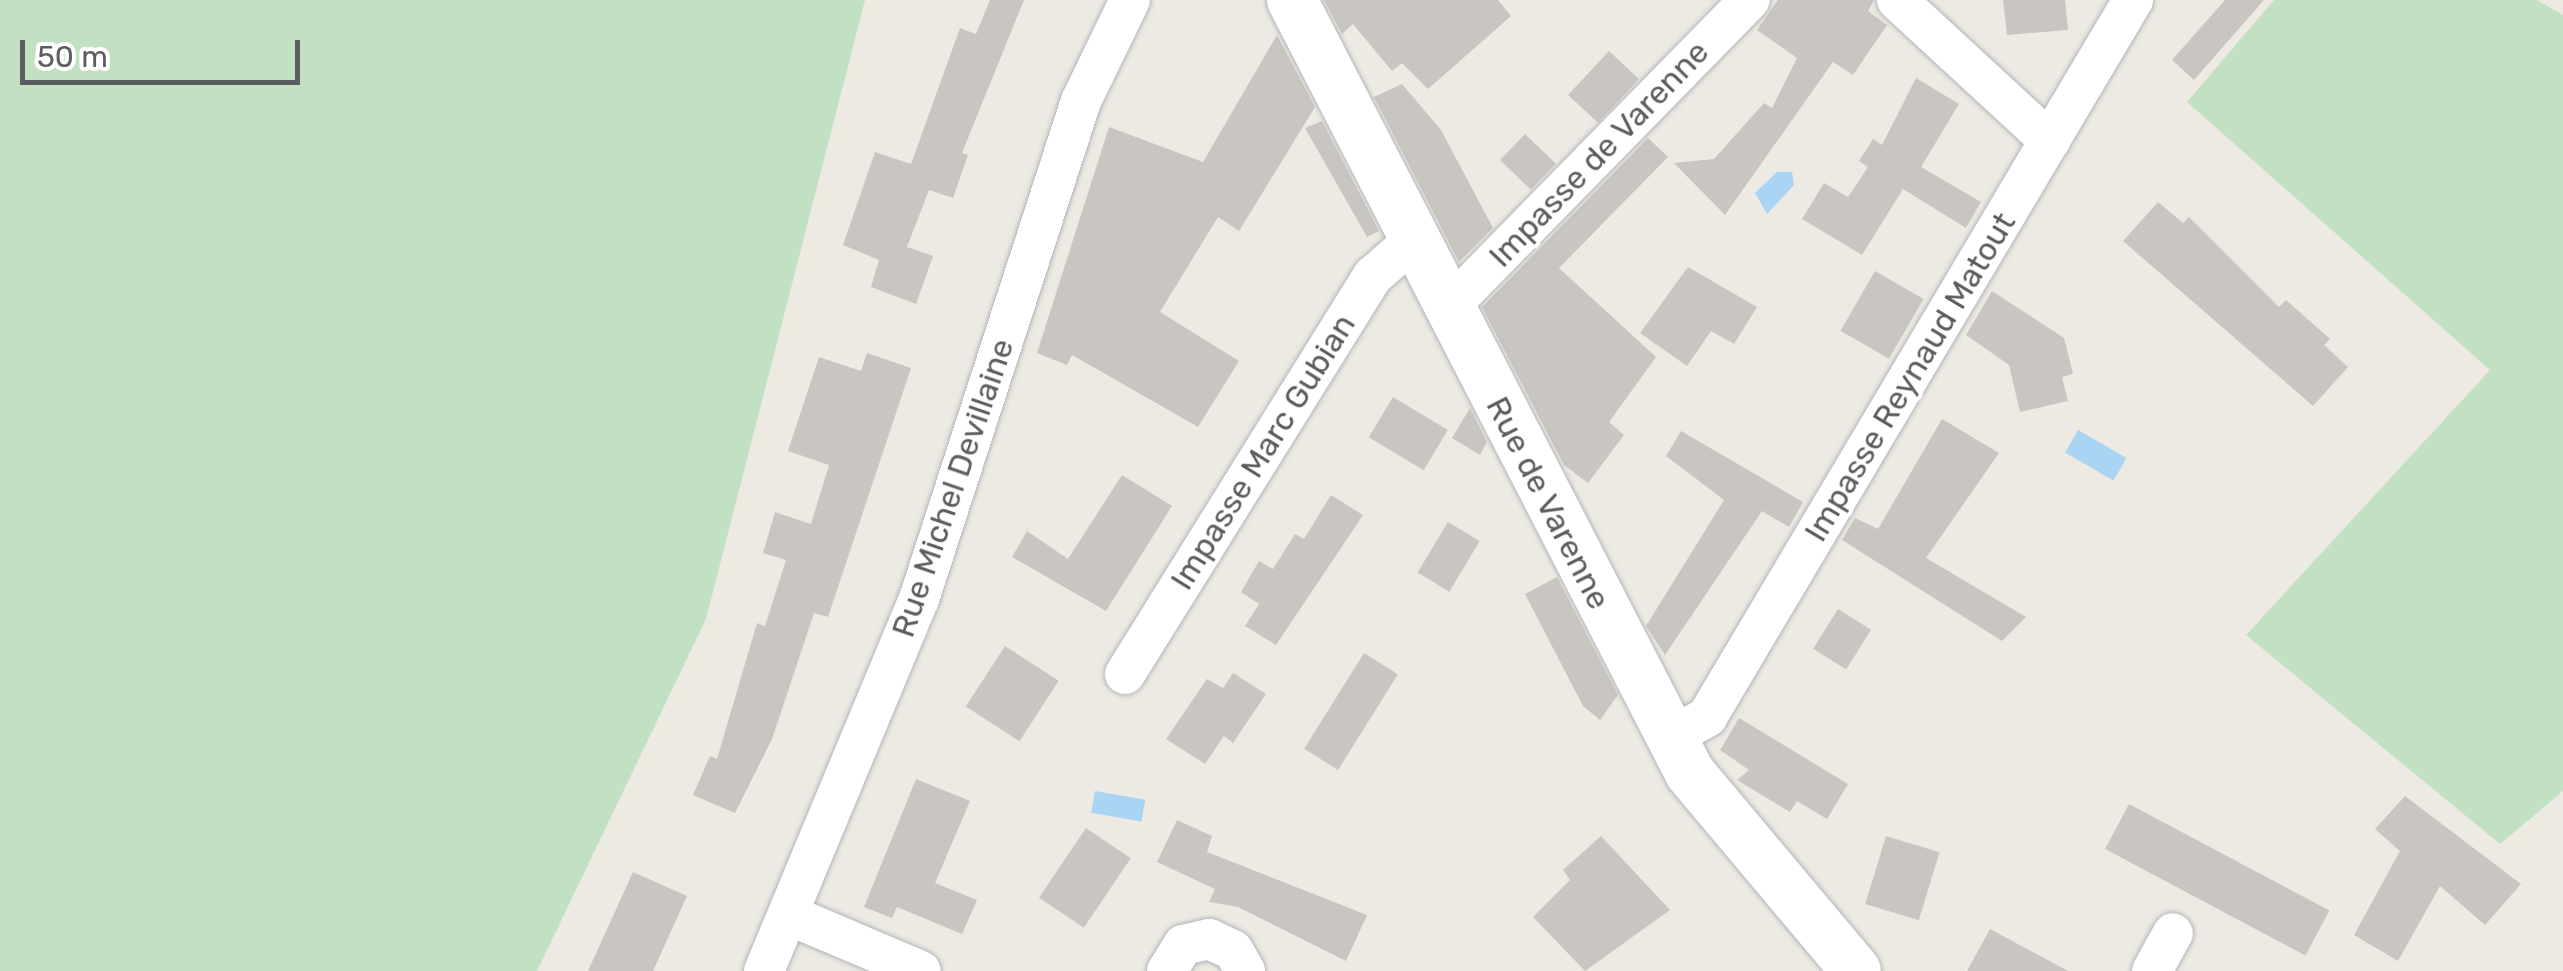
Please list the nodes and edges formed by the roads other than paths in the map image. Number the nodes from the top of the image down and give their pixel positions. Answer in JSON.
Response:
{"nodes":[{"id":1,"x":1130,"y":0,"type":"edge"},
{"id":2,"x":1292,"y":0,"type":"edge"},
{"id":3,"x":1750,"y":0,"type":"edge"},
{"id":4,"x":1897,"y":0,"type":"edge"},
{"id":5,"x":2133,"y":0,"type":"edge"},
{"id":6,"x":2050,"y":141,"type":"junction"},
{"id":7,"x":1414,"y":240,"type":"junction"},
{"id":8,"x":1448,"y":308,"type":"junction"},
{"id":9,"x":1125,"y":674,"type":"dead end"},
{"id":10,"x":1670,"y":738,"type":"junction"},
{"id":11,"x":789,"y":915,"type":"junction"},
{"id":12,"x":2173,"y":933,"type":"dead end"},
{"id":13,"x":764,"y":971,"type":"edge"},
{"id":14,"x":920,"y":971,"type":"edge"},
{"id":15,"x":1166,"y":971,"type":"edge"},
{"id":16,"x":1244,"y":971,"type":"edge"},
{"id":17,"x":1856,"y":971,"type":"edge"},
{"id":18,"x":2152,"y":971,"type":"edge"}],
"edges":[{"from":1,"to":11,"type":"street","name":"Rue Michel Devillaine"},
{"from":2,"to":7,"type":"street","name":"Rue de Varenne"},
{"from":3,"to":8,"type":"street","name":"Impasse de Varenne"},
{"from":4,"to":6,"type":"street"},
{"from":5,"to":6,"type":"street","name":"Impasse Reynaud Matout"},
{"from":6,"to":10,"type":"street","name":"Impasse Reynaud Matout"},
{"from":7,"to":8,"type":"street","name":"Rue de Varenne"},
{"from":7,"to":9,"type":"street","name":"Impasse Marc Gubian"},
{"from":8,"to":10,"type":"street","name":"Rue de Varenne"},
{"from":10,"to":17,"type":"street","name":"Rue de Varenne"},
{"from":11,"to":13,"type":"street","name":"Rue Michel Devillaine"},
{"from":11,"to":14,"type":"street"},
{"from":12,"to":18,"type":"street"},
{"from":15,"to":16,"type":"street"}]}
